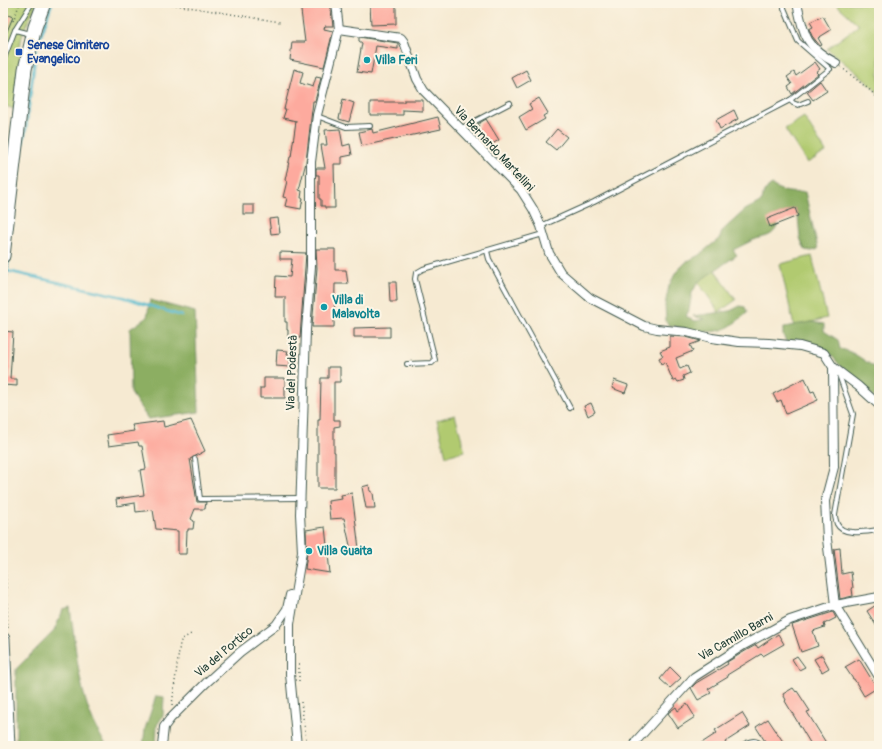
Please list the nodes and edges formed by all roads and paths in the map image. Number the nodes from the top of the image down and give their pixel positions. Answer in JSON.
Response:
{"nodes":[{"id":1,"x":32,"y":3,"type":"edge"},
{"id":2,"x":44,"y":3,"type":"edge"},
{"id":3,"x":164,"y":3,"type":"edge"},
{"id":4,"x":336,"y":3,"type":"edge"},
{"id":5,"x":784,"y":3,"type":"edge"},
{"id":6,"x":797,"y":3,"type":"edge"},
{"id":7,"x":280,"y":22,"type":"dead end"},
{"id":8,"x":339,"y":29,"type":"junction"},
{"id":9,"x":15,"y":30,"type":"junction"},
{"id":10,"x":33,"y":35,"type":"junction"},
{"id":11,"x":3,"y":62,"type":"edge"},
{"id":12,"x":836,"y":64,"type":"joint"},
{"id":13,"x":790,"y":100,"type":"junction"},
{"id":14,"x":879,"y":100,"type":"edge"},
{"id":15,"x":808,"y":101,"type":"dead end"},
{"id":16,"x":510,"y":103,"type":"dead end"},
{"id":17,"x":317,"y":116,"type":"junction"},
{"id":18,"x":370,"y":126,"type":"dead end"},
{"id":19,"x":460,"y":129,"type":"junction"},
{"id":20,"x":5,"y":215,"type":"edge"},
{"id":21,"x":542,"y":230,"type":"junction"},
{"id":22,"x":487,"y":251,"type":"junction"},
{"id":23,"x":3,"y":256,"type":"edge"},
{"id":24,"x":407,"y":364,"type":"dead end"},
{"id":25,"x":835,"y":368,"type":"junction"},
{"id":26,"x":879,"y":405,"type":"edge"},
{"id":27,"x":570,"y":408,"type":"dead end"},
{"id":28,"x":195,"y":459,"type":"dead end"},
{"id":29,"x":301,"y":498,"type":"junction"},
{"id":30,"x":879,"y":530,"type":"edge"},
{"id":31,"x":299,"y":574,"type":"junction"},
{"id":32,"x":879,"y":597,"type":"edge"},
{"id":33,"x":834,"y":605,"type":"junction"},
{"id":34,"x":194,"y":633,"type":"dead end"},
{"id":35,"x":3,"y":639,"type":"edge"},
{"id":36,"x":879,"y":677,"type":"edge"},
{"id":37,"x":4,"y":691,"type":"edge"},
{"id":38,"x":170,"y":718,"type":"junction"},
{"id":39,"x":5,"y":727,"type":"edge"},
{"id":40,"x":8,"y":746,"type":"edge"},
{"id":41,"x":162,"y":746,"type":"edge"},
{"id":42,"x":297,"y":746,"type":"edge"},
{"id":43,"x":635,"y":746,"type":"edge"},
{"id":44,"x":741,"y":746,"type":"edge"},
{"id":45,"x":762,"y":746,"type":"edge"}],
"edges":[{"from":1,"to":9,"type":"lane"},
{"from":2,"to":10,"type":"main road"},
{"from":3,"to":7,"type":"path"},
{"from":4,"to":8,"type":"street","name":"Via del Podestà"},
{"from":5,"to":13,"type":"lane"},
{"from":6,"to":12,"type":"street"},
{"from":8,"to":17,"type":"street","name":"Via del Podestà"},
{"from":8,"to":19,"type":"street","name":"Via Bernardo Martellini"},
{"from":9,"to":10,"type":"lane"},
{"from":9,"to":11,"type":"lane"},
{"from":10,"to":20,"type":"main road"},
{"from":12,"to":14,"type":"path"},
{"from":13,"to":15,"type":"lane"},
{"from":13,"to":21,"type":"lane"},
{"from":16,"to":19,"type":"lane"},
{"from":17,"to":18,"type":"lane"},
{"from":17,"to":29,"type":"street","name":"Via del Podestà"},
{"from":19,"to":21,"type":"street","name":"Via Bernardo Martellini"},
{"from":20,"to":23,"type":"main road"},
{"from":21,"to":22,"type":"lane"},
{"from":21,"to":25,"type":"street","name":"Via Bernardo Martellini"},
{"from":22,"to":24,"type":"lane"},
{"from":22,"to":27,"type":"lane"},
{"from":25,"to":26,"type":"street","name":"Via Bernardo Martellini"},
{"from":25,"to":30,"type":"lane"},
{"from":25,"to":33,"type":"street"},
{"from":28,"to":29,"type":"lane"},
{"from":29,"to":31,"type":"street","name":"Via del Podestà"},
{"from":31,"to":38,"type":"street","name":"Via del Portico"},
{"from":31,"to":42,"type":"street","name":"Via del Podestà"},
{"from":32,"to":33,"type":"street","name":"Via Camillo Barni"},
{"from":33,"to":36,"type":"street"},
{"from":33,"to":43,"type":"street","name":"Via Camillo Barni"},
{"from":34,"to":38,"type":"path"},
{"from":35,"to":37,"type":"main road"},
{"from":37,"to":39,"type":"main road"},
{"from":38,"to":41,"type":"street","name":"Via del Portico"},
{"from":39,"to":40,"type":"main road"},
{"from":44,"to":45,"type":"lane"}]}
